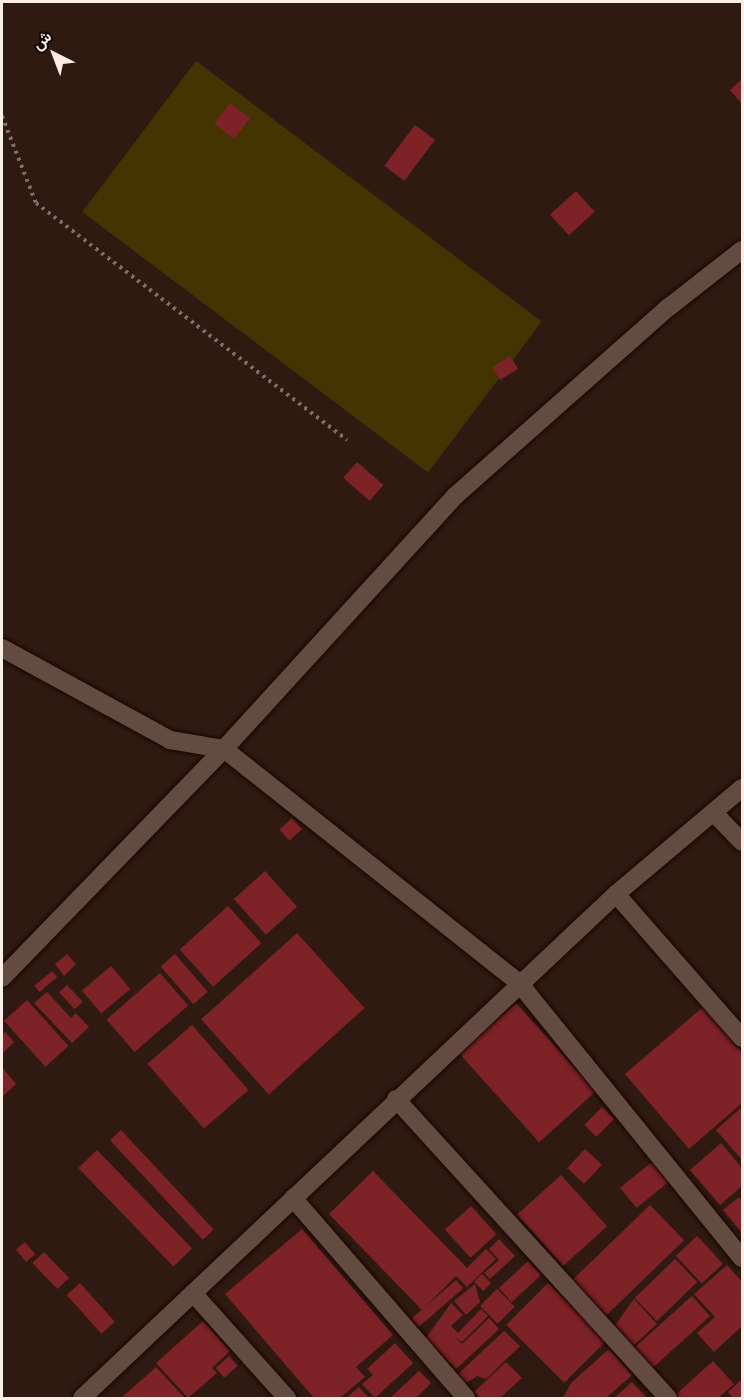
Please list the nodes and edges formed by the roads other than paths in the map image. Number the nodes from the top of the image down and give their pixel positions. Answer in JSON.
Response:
{"nodes":[{"id":1,"x":742,"y":250,"type":"edge"},
{"id":2,"x":2,"y":648,"type":"edge"},
{"id":3,"x":224,"y":748,"type":"junction"},
{"id":4,"x":742,"y":788,"type":"edge"},
{"id":5,"x":714,"y":813,"type":"junction"},
{"id":6,"x":742,"y":842,"type":"edge"},
{"id":7,"x":616,"y":894,"type":"junction"},
{"id":8,"x":2,"y":978,"type":"edge"},
{"id":9,"x":519,"y":983,"type":"junction"},
{"id":10,"x":742,"y":1038,"type":"edge"},
{"id":11,"x":396,"y":1099,"type":"junction"},
{"id":12,"x":293,"y":1198,"type":"junction"},
{"id":13,"x":742,"y":1258,"type":"edge"},
{"id":14,"x":193,"y":1293,"type":"junction"},
{"id":15,"x":89,"y":1396,"type":"edge"},
{"id":16,"x":287,"y":1398,"type":"edge"},
{"id":17,"x":466,"y":1398,"type":"edge"},
{"id":18,"x":668,"y":1398,"type":"edge"}],
"edges":[{"from":1,"to":3,"type":"street"},
{"from":2,"to":3,"type":"street"},
{"from":3,"to":8,"type":"street"},
{"from":3,"to":9,"type":"street"},
{"from":4,"to":5,"type":"street"},
{"from":5,"to":6,"type":"street"},
{"from":5,"to":7,"type":"street"},
{"from":7,"to":9,"type":"street"},
{"from":7,"to":10,"type":"street"},
{"from":9,"to":11,"type":"street"},
{"from":9,"to":13,"type":"street"},
{"from":11,"to":12,"type":"street"},
{"from":11,"to":18,"type":"street"},
{"from":12,"to":14,"type":"street"},
{"from":12,"to":17,"type":"street"},
{"from":14,"to":15,"type":"street"},
{"from":14,"to":16,"type":"street"}]}
